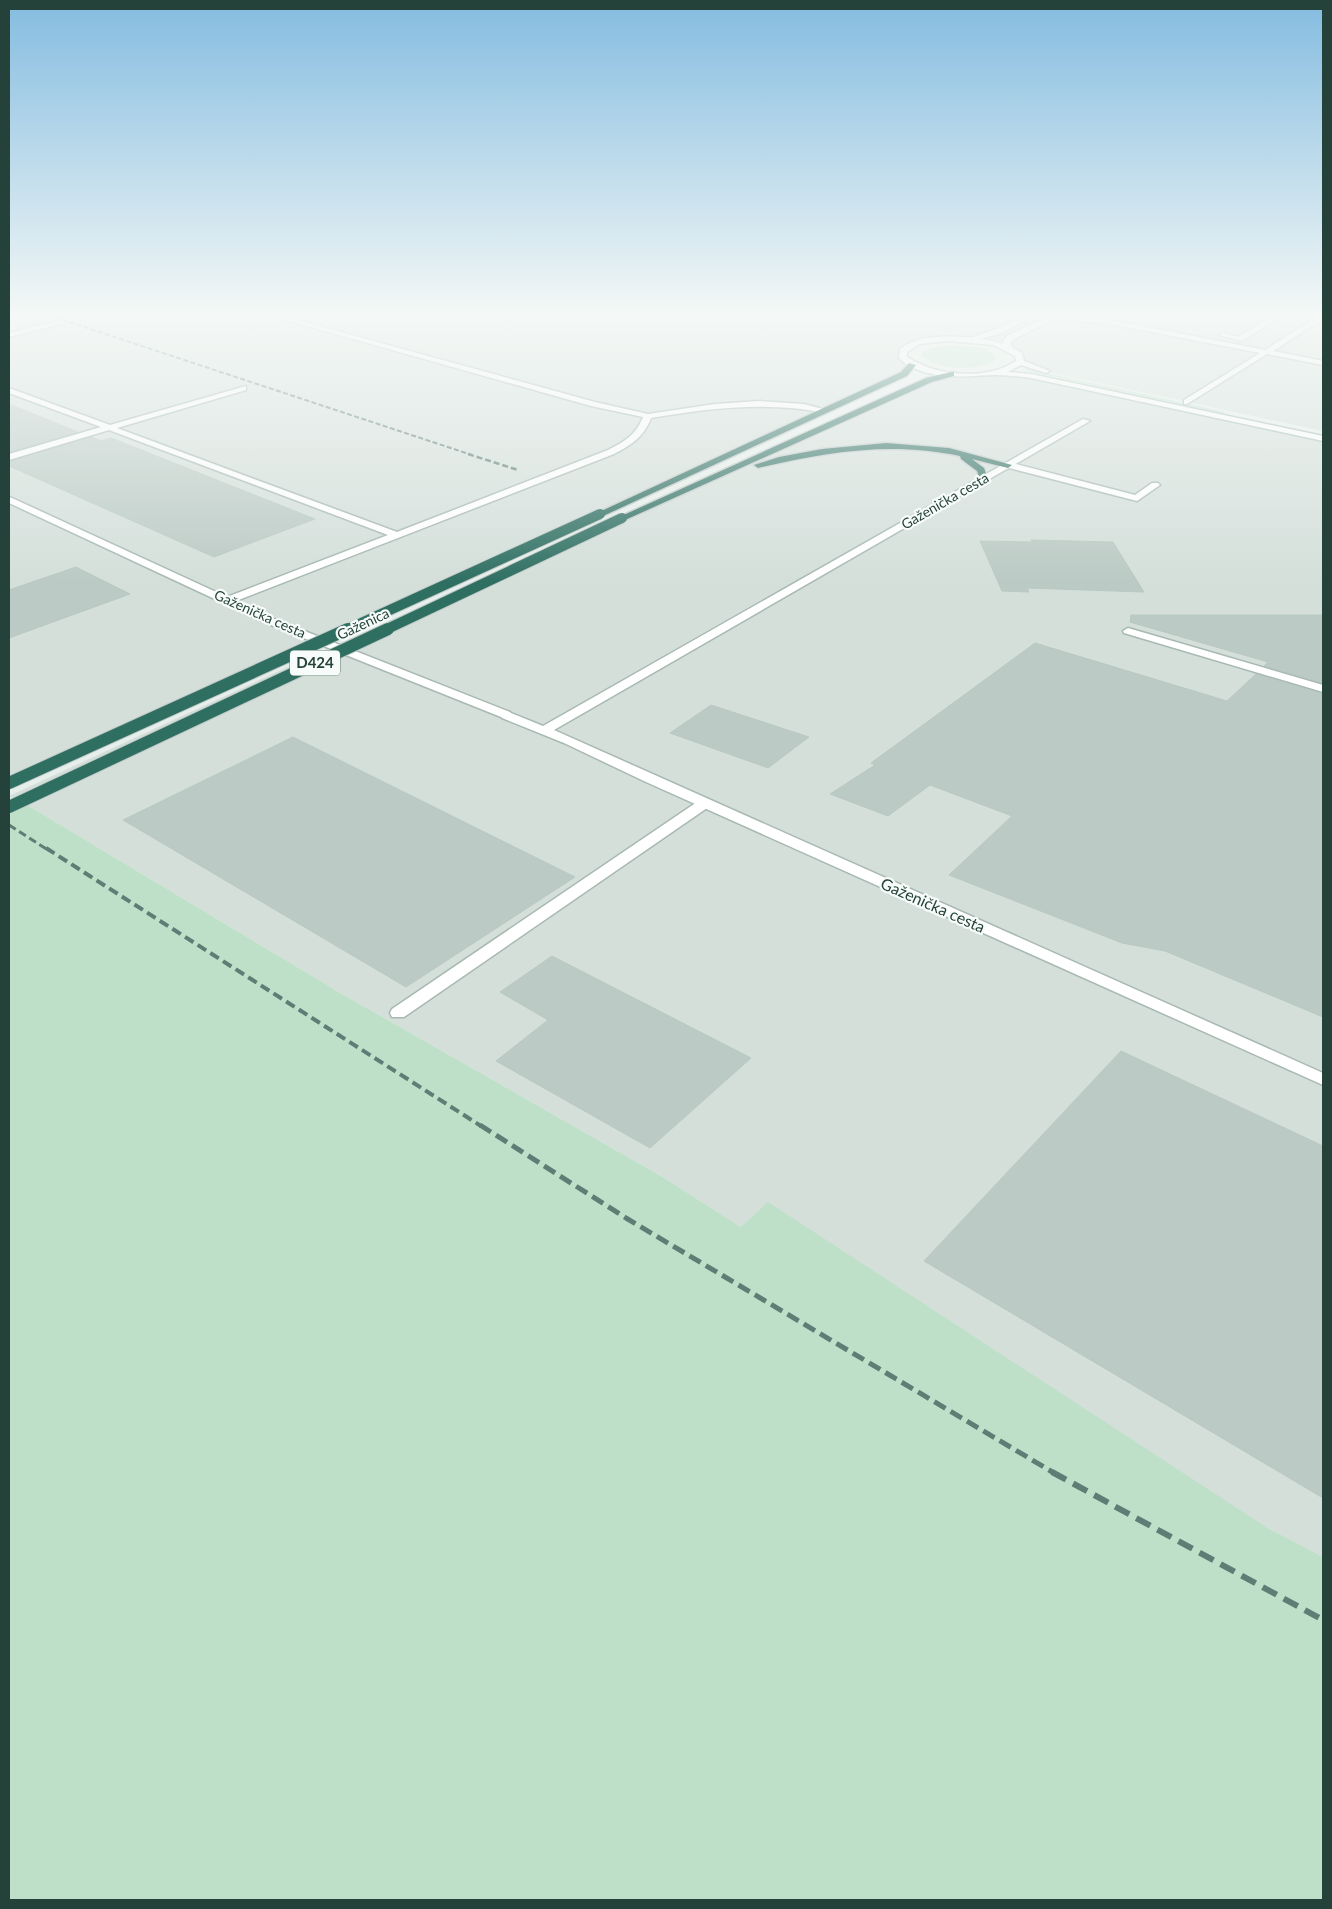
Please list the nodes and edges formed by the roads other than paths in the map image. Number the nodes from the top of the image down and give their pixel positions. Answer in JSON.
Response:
{"nodes":[{"id":1,"x":46,"y":404,"type":"edge"},
{"id":2,"x":189,"y":404,"type":"edge"},
{"id":3,"x":594,"y":404,"type":"edge"},
{"id":4,"x":753,"y":404,"type":"edge"},
{"id":5,"x":796,"y":404,"type":"edge"},
{"id":6,"x":839,"y":404,"type":"edge"},
{"id":7,"x":875,"y":404,"type":"edge"},
{"id":8,"x":1159,"y":404,"type":"edge"},
{"id":9,"x":1197,"y":404,"type":"edge"},
{"id":10,"x":826,"y":410,"type":"junction"},
{"id":11,"x":648,"y":416,"type":"junction"},
{"id":12,"x":1086,"y":421,"type":"dead end"},
{"id":13,"x":110,"y":428,"type":"junction"},
{"id":14,"x":1323,"y":430,"type":"edge"},
{"id":15,"x":1323,"y":440,"type":"edge"},
{"id":16,"x":959,"y":453,"type":"junction"},
{"id":17,"x":9,"y":457,"type":"edge"},
{"id":18,"x":1008,"y":466,"type":"junction"},
{"id":19,"x":720,"y":474,"type":"junction"},
{"id":20,"x":984,"y":479,"type":"junction"},
{"id":21,"x":1155,"y":485,"type":"dead end"},
{"id":22,"x":9,"y":500,"type":"edge"},
{"id":23,"x":398,"y":535,"type":"junction"},
{"id":24,"x":229,"y":600,"type":"junction"},
{"id":25,"x":1128,"y":631,"type":"dead end"},
{"id":26,"x":1323,"y":689,"type":"edge"},
{"id":27,"x":542,"y":730,"type":"junction"},
{"id":28,"x":9,"y":783,"type":"edge"},
{"id":29,"x":706,"y":803,"type":"junction"},
{"id":30,"x":9,"y":807,"type":"edge"},
{"id":31,"x":398,"y":1013,"type":"dead end"},
{"id":32,"x":1323,"y":1079,"type":"edge"}],
"edges":[{"from":1,"to":13,"type":"street"},
{"from":2,"to":13,"type":"street"},
{"from":3,"to":11,"type":"street"},
{"from":4,"to":11,"type":"street"},
{"from":5,"to":10,"type":"street"},
{"from":6,"to":10,"type":"highway","number":"D424"},
{"from":7,"to":19,"type":"highway","number":"D424"},
{"from":8,"to":15,"type":"street"},
{"from":9,"to":14,"type":"street"},
{"from":10,"to":28,"type":"highway","name":"Gaženica","number":"D424","bridge":true},
{"from":11,"to":23,"type":"street"},
{"from":12,"to":18,"type":"street","name":"Gaženička cesta"},
{"from":13,"to":17,"type":"street"},
{"from":13,"to":23,"type":"street"},
{"from":16,"to":18,"type":"highway"},
{"from":16,"to":19,"type":"highway"},
{"from":16,"to":20,"type":"highway"},
{"from":18,"to":20,"type":"street","name":"Gaženička cesta"},
{"from":18,"to":21,"type":"street"},
{"from":19,"to":30,"type":"highway","name":"Gaženica","number":"D424","bridge":true},
{"from":20,"to":27,"type":"street","name":"Gaženička cesta"},
{"from":22,"to":24,"type":"street","name":"Gaženička cesta"},
{"from":23,"to":24,"type":"street"},
{"from":24,"to":27,"type":"street","name":"Gaženička cesta"},
{"from":25,"to":26,"type":"street"},
{"from":27,"to":29,"type":"street","name":"Gaženička cesta"},
{"from":29,"to":31,"type":"street"},
{"from":29,"to":32,"type":"street","name":"Gaženička cesta"}]}
